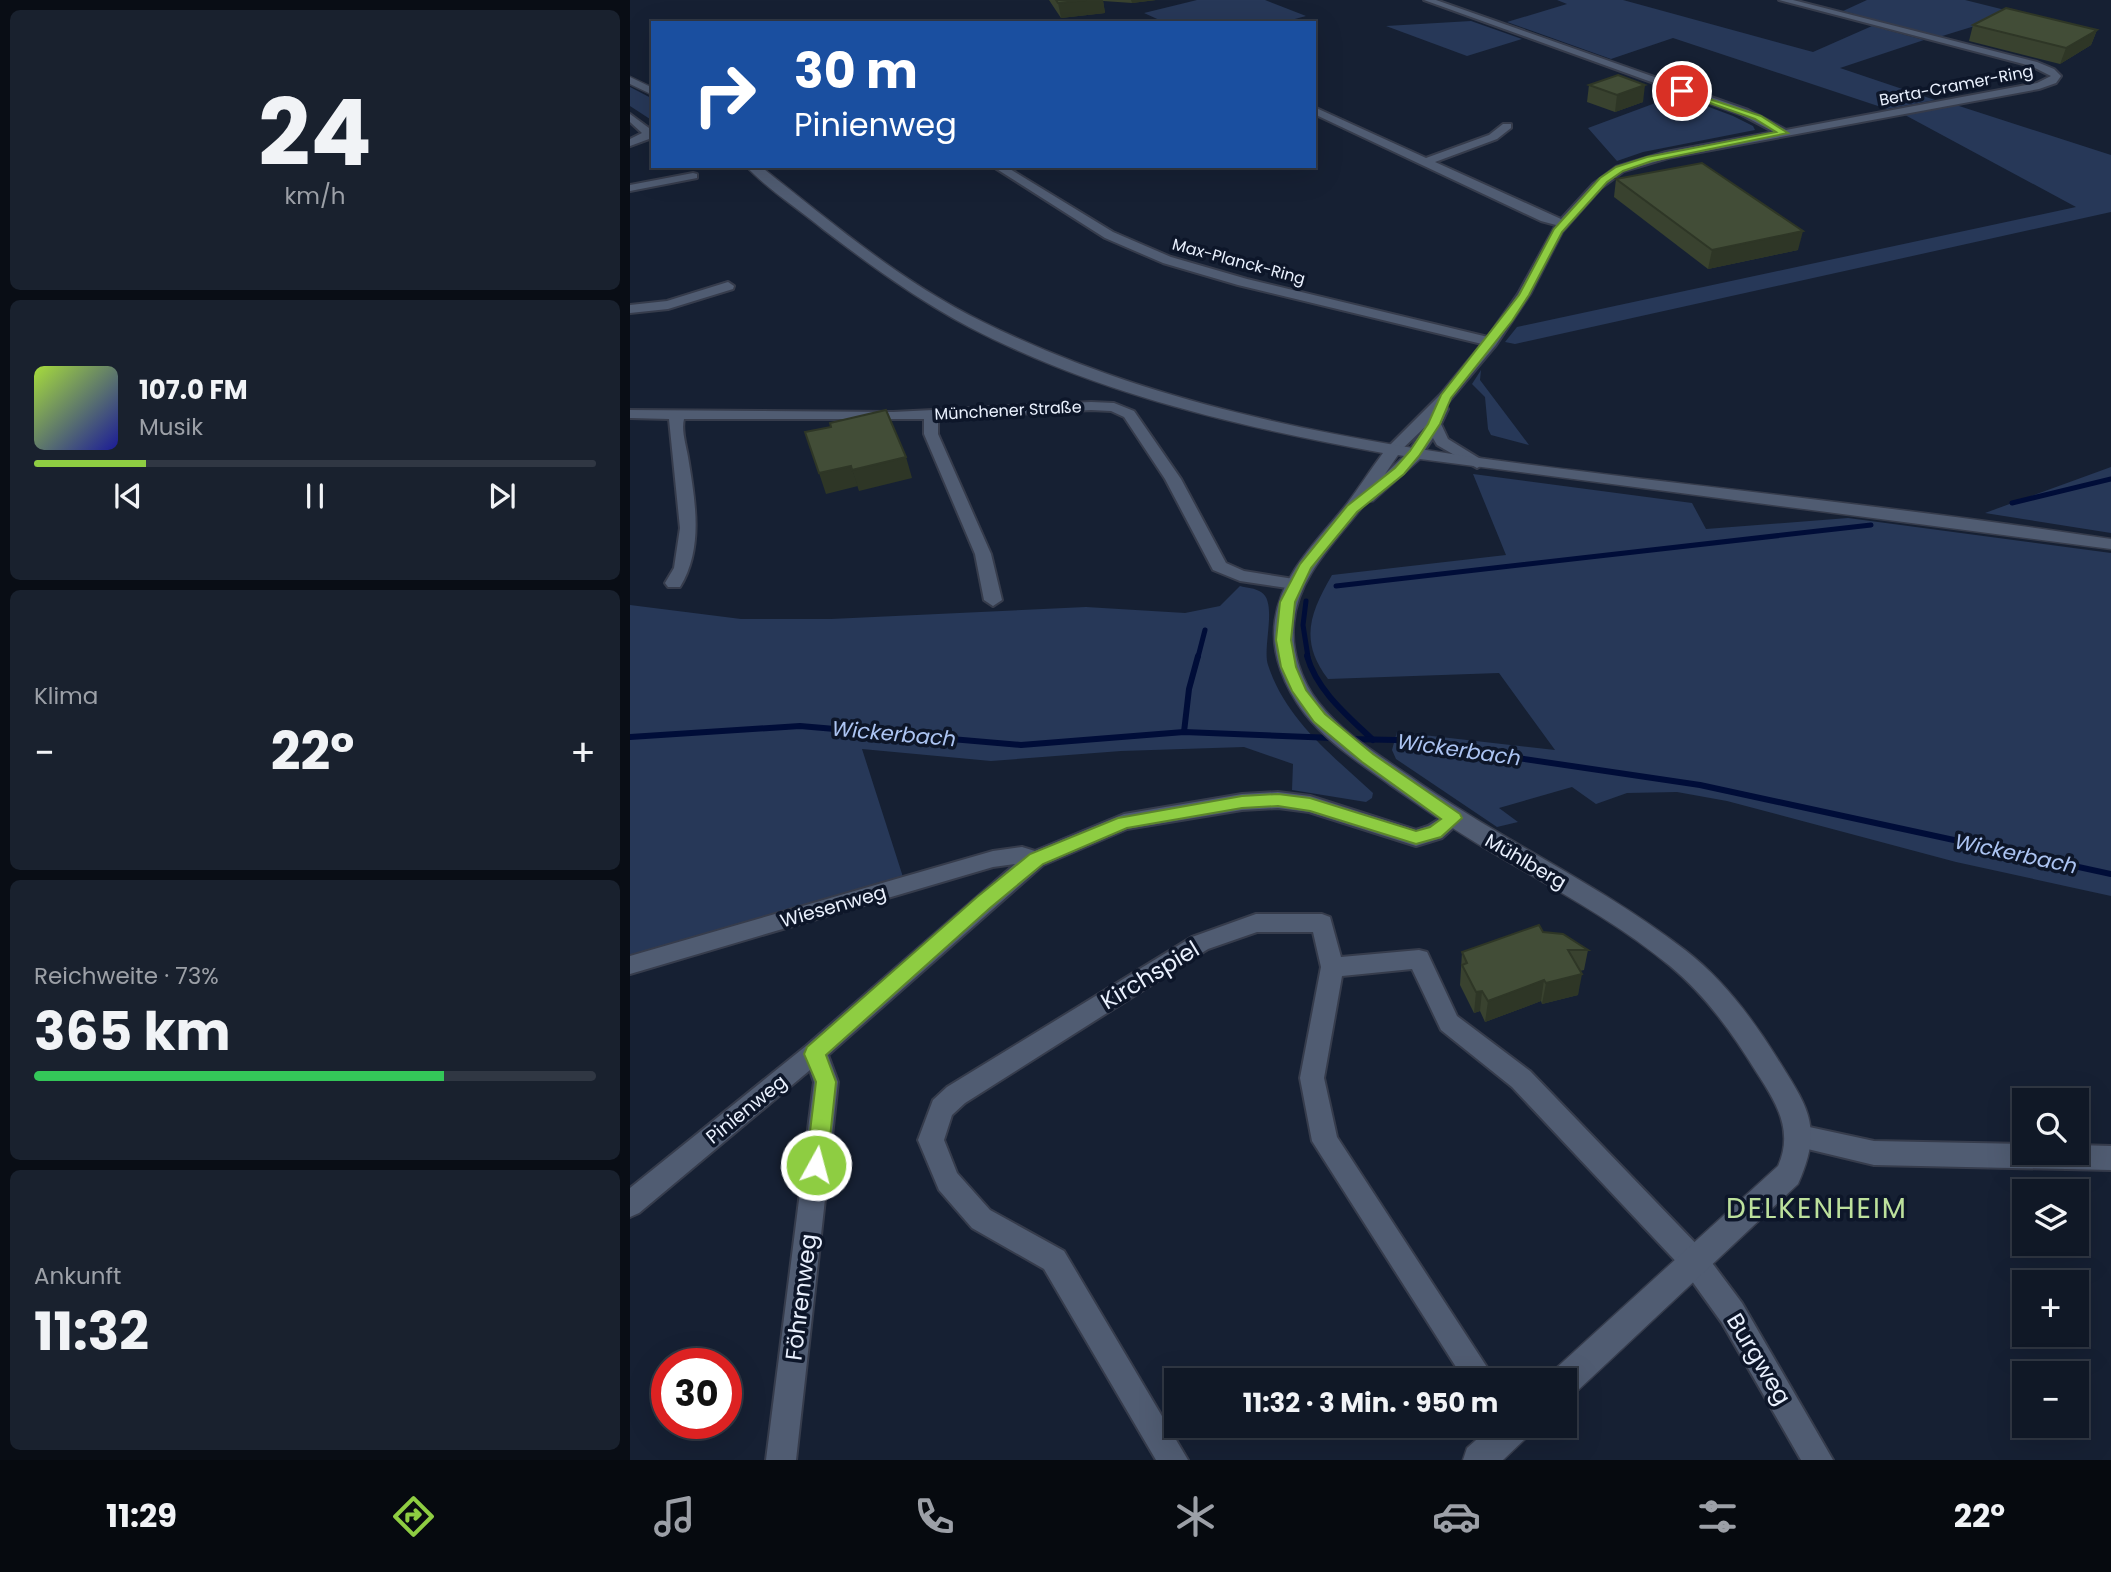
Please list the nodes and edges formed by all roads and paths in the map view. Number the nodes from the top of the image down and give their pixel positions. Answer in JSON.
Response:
{"nodes":[{"id":1,"x":1428,"y":0,"type":"edge"},
{"id":2,"x":1783,"y":0,"type":"edge"},
{"id":3,"x":630,"y":80,"type":"edge"},
{"id":4,"x":651,"y":91,"type":"edge"},
{"id":5,"x":1316,"y":111,"type":"edge"},
{"id":6,"x":630,"y":117,"type":"edge"},
{"id":7,"x":1507,"y":126,"type":"dead end"},
{"id":8,"x":1784,"y":133,"type":"junction"},
{"id":9,"x":630,"y":143,"type":"edge"},
{"id":10,"x":1428,"y":162,"type":"junction"},
{"id":11,"x":755,"y":168,"type":"edge"},
{"id":12,"x":1001,"y":168,"type":"edge"},
{"id":13,"x":693,"y":176,"type":"dead end"},
{"id":14,"x":630,"y":188,"type":"edge"},
{"id":15,"x":1563,"y":223,"type":"junction"},
{"id":16,"x":728,"y":286,"type":"dead end"},
{"id":17,"x":630,"y":309,"type":"edge"},
{"id":18,"x":1491,"y":342,"type":"junction"},
{"id":19,"x":1446,"y":398,"type":"junction"},
{"id":20,"x":680,"y":413,"type":"junction"},
{"id":21,"x":630,"y":414,"type":"edge"},
{"id":22,"x":932,"y":414,"type":"junction"},
{"id":23,"x":1434,"y":424,"type":"junction"},
{"id":24,"x":1343,"y":441,"type":"junction"},
{"id":25,"x":1393,"y":450,"type":"junction"},
{"id":26,"x":1415,"y":454,"type":"junction"},
{"id":27,"x":1477,"y":463,"type":"junction"},
{"id":28,"x":1373,"y":476,"type":"junction"},
{"id":29,"x":1352,"y":509,"type":"junction"},
{"id":30,"x":2111,"y":544,"type":"edge"},
{"id":31,"x":674,"y":583,"type":"dead end"},
{"id":32,"x":1294,"y":584,"type":"junction"},
{"id":33,"x":993,"y":600,"type":"dead end"},
{"id":34,"x":1454,"y":818,"type":"junction"},
{"id":35,"x":1037,"y":859,"type":"junction"},
{"id":36,"x":630,"y":965,"type":"edge"},
{"id":37,"x":1332,"y":967,"type":"junction"},
{"id":38,"x":814,"y":1054,"type":"junction"},
{"id":39,"x":1800,"y":1137,"type":"junction"},
{"id":40,"x":2111,"y":1158,"type":"edge"},
{"id":41,"x":630,"y":1204,"type":"edge"},
{"id":42,"x":1695,"y":1261,"type":"junction"},
{"id":43,"x":1473,"y":1368,"type":"edge"},
{"id":44,"x":1577,"y":1370,"type":"edge"},
{"id":45,"x":781,"y":1460,"type":"edge"},
{"id":46,"x":1173,"y":1460,"type":"edge"},
{"id":47,"x":1818,"y":1460,"type":"edge"}],
"edges":[{"from":1,"to":8,"type":"street"},
{"from":2,"to":8,"type":"street","name":"Berta-Cramer-Ring"},
{"from":3,"to":4,"type":"main road"},
{"from":5,"to":10,"type":"street"},
{"from":6,"to":9,"type":"street"},
{"from":7,"to":10,"type":"street"},
{"from":8,"to":15,"type":"street","name":"Berta-Cramer-Ring"},
{"from":10,"to":15,"type":"street"},
{"from":11,"to":24,"type":"main road"},
{"from":12,"to":18,"type":"street","name":"Max-Planck-Ring"},
{"from":13,"to":14,"type":"street"},
{"from":15,"to":18,"type":"street"},
{"from":16,"to":17,"type":"street"},
{"from":18,"to":19,"type":"street"},
{"from":19,"to":23,"type":"street"},
{"from":19,"to":25,"type":"street"},
{"from":20,"to":21,"type":"street","name":"Münchener Straße"},
{"from":20,"to":22,"type":"street","name":"Münchener Straße"},
{"from":20,"to":31,"type":"street"},
{"from":22,"to":32,"type":"street","name":"Münchener Straße"},
{"from":22,"to":33,"type":"street"},
{"from":23,"to":26,"type":"street"},
{"from":23,"to":27,"type":"street"},
{"from":24,"to":25,"type":"main road"},
{"from":24,"to":28,"type":"main road"},
{"from":25,"to":26,"type":"main road"},
{"from":25,"to":28,"type":"main road","name":"Mühlberg"},
{"from":26,"to":27,"type":"main road"},
{"from":26,"to":29,"type":"main road","name":"Mühlberg"},
{"from":27,"to":30,"type":"main road"},
{"from":28,"to":29,"type":"main road","name":"Mühlberg"},
{"from":29,"to":32,"type":"main road","name":"Mühlberg"},
{"from":32,"to":34,"type":"main road","name":"Mühlberg"},
{"from":34,"to":35,"type":"street","name":"Pinienweg"},
{"from":34,"to":39,"type":"main road","name":"Mühlberg"},
{"from":35,"to":36,"type":"street","name":"Wiesenweg"},
{"from":35,"to":38,"type":"street","name":"Pinienweg"},
{"from":37,"to":42,"type":"street"},
{"from":37,"to":43,"type":"street","name":"Kirchspiel"},
{"from":37,"to":46,"type":"street","name":"Kirchspiel"},
{"from":38,"to":41,"type":"street","name":"Pinienweg"},
{"from":38,"to":45,"type":"street","name":"Föhrenweg"},
{"from":39,"to":40,"type":"street"},
{"from":39,"to":42,"type":"main road"},
{"from":42,"to":44,"type":"main road"},
{"from":42,"to":47,"type":"street","name":"Burgweg"}]}
